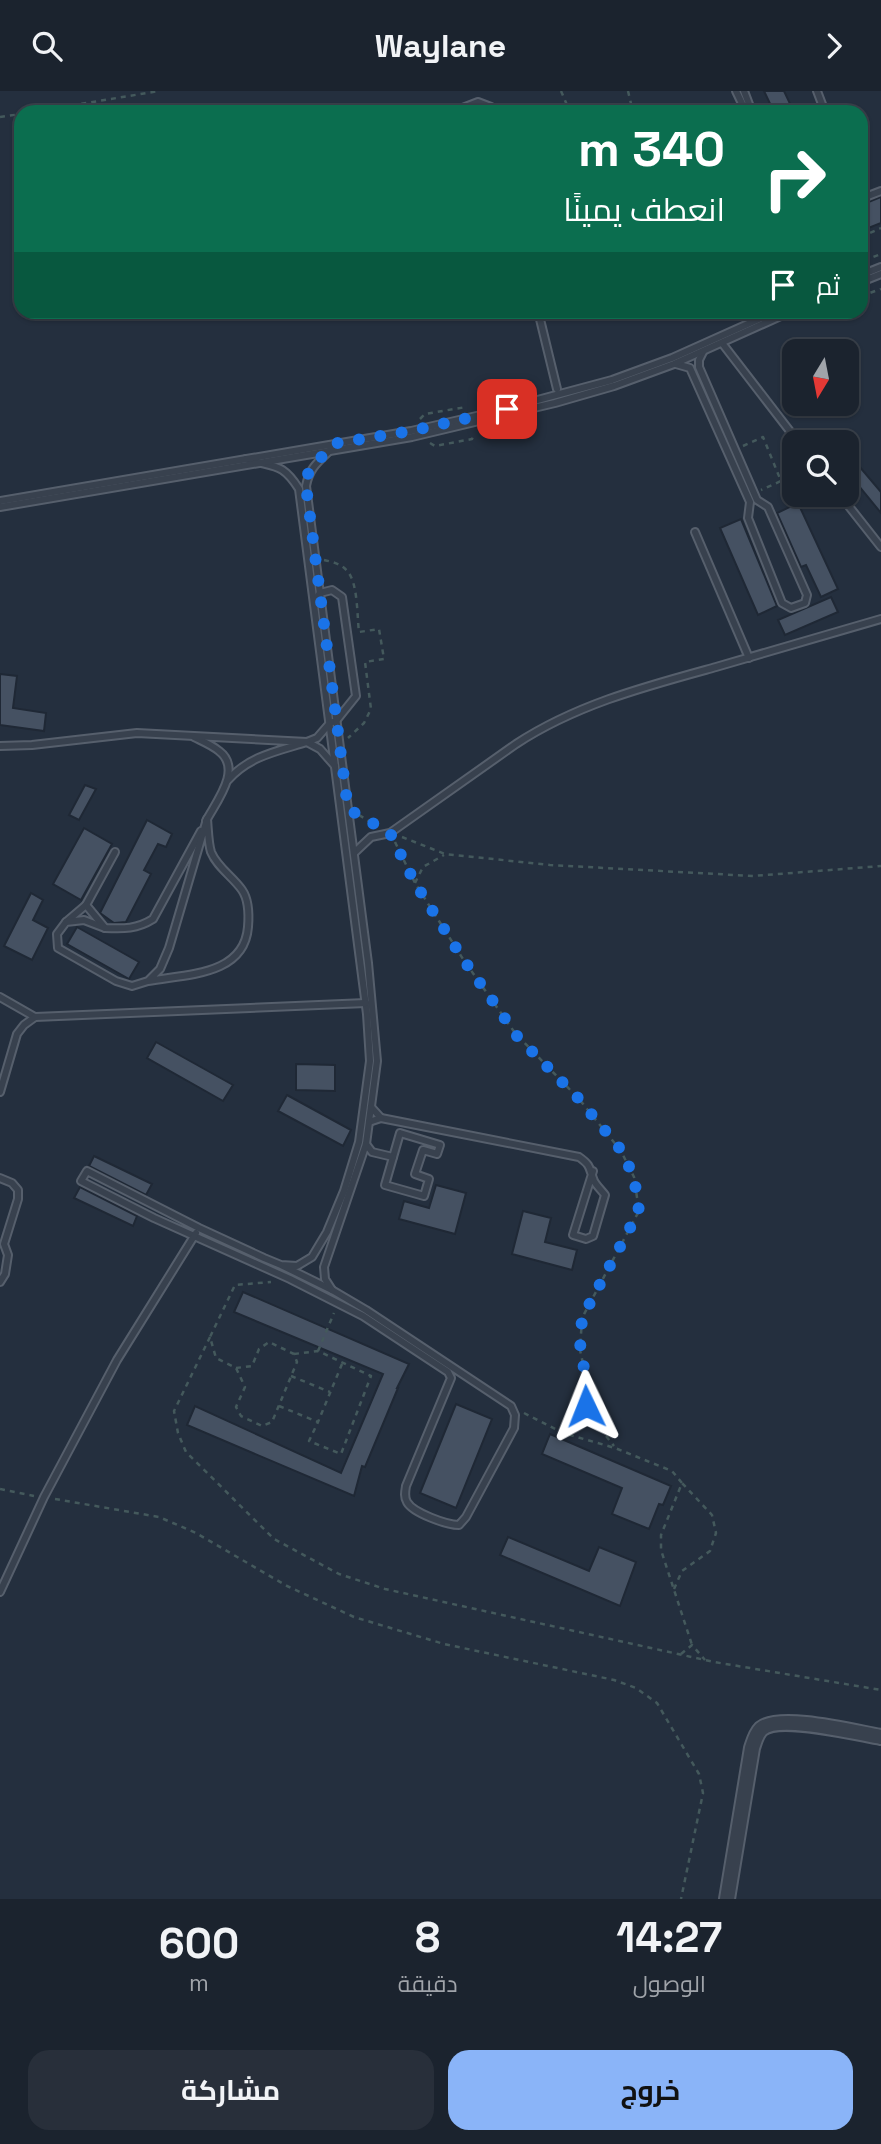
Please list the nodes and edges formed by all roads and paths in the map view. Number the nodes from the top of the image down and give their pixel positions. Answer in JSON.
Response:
{"nodes":[{"id":1,"x":159,"y":91,"type":"edge"},
{"id":2,"x":74,"y":105,"type":"edge"},
{"id":3,"x":540,"y":319,"type":"edge"},
{"id":4,"x":758,"y":319,"type":"edge"},
{"id":5,"x":774,"y":319,"type":"edge"},
{"id":6,"x":722,"y":343,"type":"junction"},
{"id":7,"x":704,"y":351,"type":"junction"},
{"id":8,"x":674,"y":364,"type":"junction"},
{"id":9,"x":557,"y":389,"type":"junction"},
{"id":10,"x":569,"y":393,"type":"junction"},
{"id":11,"x":551,"y":398,"type":"junction"},
{"id":12,"x":789,"y":430,"type":"edge"},
{"id":13,"x":475,"y":431,"type":"dead end"},
{"id":14,"x":428,"y":441,"type":"dead end"},
{"id":15,"x":337,"y":443,"type":"junction"},
{"id":16,"x":330,"y":451,"type":"junction"},
{"id":17,"x":246,"y":459,"type":"junction"},
{"id":18,"x":259,"y":463,"type":"junction"},
{"id":19,"x":0,"y":501,"type":"edge"},
{"id":20,"x":0,"y":507,"type":"edge"},
{"id":21,"x":849,"y":507,"type":"edge"},
{"id":22,"x":695,"y":532,"type":"dead end"},
{"id":23,"x":881,"y":547,"type":"edge"},
{"id":24,"x":322,"y":559,"type":"dead end"},
{"id":25,"x":320,"y":593,"type":"junction"},
{"id":26,"x":314,"y":602,"type":"junction"},
{"id":27,"x":881,"y":619,"type":"edge"},
{"id":28,"x":749,"y":658,"type":"junction"},
{"id":29,"x":333,"y":722,"type":"junction"},
{"id":30,"x":192,"y":736,"type":"junction"},
{"id":31,"x":307,"y":742,"type":"junction"},
{"id":32,"x":344,"y":742,"type":"dead end"},
{"id":33,"x":0,"y":746,"type":"edge"},
{"id":34,"x":336,"y":767,"type":"junction"},
{"id":35,"x":228,"y":780,"type":"junction"},
{"id":36,"x":348,"y":809,"type":"junction"},
{"id":37,"x":207,"y":819,"type":"junction"},
{"id":38,"x":390,"y":833,"type":"junction"},
{"id":39,"x":115,"y":852,"type":"dead end"},
{"id":40,"x":354,"y":853,"type":"junction"},
{"id":41,"x":445,"y":854,"type":"junction"},
{"id":42,"x":881,"y":866,"type":"edge"},
{"id":43,"x":415,"y":883,"type":"junction"},
{"id":44,"x":86,"y":905,"type":"junction"},
{"id":45,"x":66,"y":922,"type":"junction"},
{"id":46,"x":105,"y":928,"type":"junction"},
{"id":47,"x":148,"y":981,"type":"junction"},
{"id":48,"x":0,"y":997,"type":"edge"},
{"id":49,"x":366,"y":1003,"type":"junction"},
{"id":50,"x":35,"y":1017,"type":"junction"},
{"id":51,"x":0,"y":1092,"type":"edge"},
{"id":52,"x":371,"y":1107,"type":"junction"},
{"id":53,"x":381,"y":1118,"type":"junction"},
{"id":54,"x":369,"y":1122,"type":"junction"},
{"id":55,"x":366,"y":1144,"type":"junction"},
{"id":56,"x":372,"y":1152,"type":"junction"},
{"id":57,"x":362,"y":1157,"type":"junction"},
{"id":58,"x":393,"y":1157,"type":"junction"},
{"id":59,"x":593,"y":1171,"type":"junction"},
{"id":60,"x":0,"y":1178,"type":"edge"},
{"id":61,"x":197,"y":1231,"type":"junction"},
{"id":62,"x":282,"y":1265,"type":"junction"},
{"id":63,"x":290,"y":1279,"type":"junction"},
{"id":64,"x":0,"y":1282,"type":"edge"},
{"id":65,"x":332,"y":1290,"type":"junction"},
{"id":66,"x":338,"y":1304,"type":"junction"},
{"id":67,"x":209,"y":1337,"type":"junction"},
{"id":68,"x":318,"y":1351,"type":"junction"},
{"id":69,"x":294,"y":1354,"type":"junction"},
{"id":70,"x":343,"y":1363,"type":"junction"},
{"id":71,"x":236,"y":1368,"type":"junction"},
{"id":72,"x":291,"y":1376,"type":"junction"},
{"id":73,"x":588,"y":1386,"type":"junction"},
{"id":74,"x":330,"y":1392,"type":"junction"},
{"id":75,"x":279,"y":1406,"type":"junction"},
{"id":76,"x":511,"y":1406,"type":"junction"},
{"id":77,"x":318,"y":1422,"type":"junction"},
{"id":78,"x":563,"y":1433,"type":"junction"},
{"id":79,"x":615,"y":1448,"type":"junction"},
{"id":80,"x":682,"y":1483,"type":"junction"},
{"id":81,"x":0,"y":1489,"type":"edge"},
{"id":82,"x":44,"y":1497,"type":"junction"},
{"id":83,"x":674,"y":1589,"type":"junction"},
{"id":84,"x":0,"y":1592,"type":"edge"},
{"id":85,"x":692,"y":1644,"type":"junction"},
{"id":86,"x":680,"y":1654,"type":"junction"},
{"id":87,"x":705,"y":1660,"type":"junction"},
{"id":88,"x":881,"y":1690,"type":"edge"},
{"id":89,"x":881,"y":1737,"type":"edge"},
{"id":90,"x":681,"y":1899,"type":"edge"},
{"id":91,"x":727,"y":1899,"type":"edge"}],
"edges":[{"from":1,"to":2,"type":"path"},
{"from":3,"to":9,"type":"lane"},
{"from":4,"to":10,"type":"lane"},
{"from":5,"to":6,"type":"lane"},
{"from":6,"to":7,"type":"lane"},
{"from":6,"to":12,"type":"lane"},
{"from":7,"to":8,"type":"lane"},
{"from":7,"to":8,"type":"lane"},
{"from":8,"to":16,"type":"lane"},
{"from":9,"to":10,"type":"lane"},
{"from":9,"to":11,"type":"lane"},
{"from":10,"to":11,"type":"lane"},
{"from":11,"to":15,"type":"lane"},
{"from":13,"to":14,"type":"path"},
{"from":15,"to":16,"type":"lane"},
{"from":15,"to":17,"type":"lane"},
{"from":16,"to":18,"type":"lane"},
{"from":16,"to":25,"type":"lane"},
{"from":17,"to":18,"type":"lane"},
{"from":17,"to":19,"type":"lane"},
{"from":18,"to":20,"type":"lane"},
{"from":18,"to":26,"type":"lane"},
{"from":21,"to":23,"type":"lane"},
{"from":22,"to":28,"type":"lane"},
{"from":24,"to":32,"type":"path"},
{"from":25,"to":26,"type":"lane"},
{"from":25,"to":29,"type":"lane"},
{"from":25,"to":29,"type":"lane"},
{"from":26,"to":29,"type":"lane"},
{"from":27,"to":28,"type":"lane"},
{"from":28,"to":38,"type":"lane"},
{"from":29,"to":31,"type":"lane"},
{"from":29,"to":34,"type":"lane"},
{"from":29,"to":36,"type":"lane"},
{"from":30,"to":31,"type":"lane"},
{"from":30,"to":33,"type":"lane"},
{"from":30,"to":35,"type":"lane"},
{"from":31,"to":34,"type":"lane"},
{"from":31,"to":35,"type":"lane"},
{"from":34,"to":49,"type":"lane"},
{"from":35,"to":37,"type":"lane"},
{"from":36,"to":38,"type":"path"},
{"from":36,"to":40,"type":"lane"},
{"from":37,"to":46,"type":"lane"},
{"from":37,"to":47,"type":"lane"},
{"from":37,"to":47,"type":"lane"},
{"from":38,"to":40,"type":"lane"},
{"from":38,"to":41,"type":"path"},
{"from":38,"to":43,"type":"path"},
{"from":39,"to":44,"type":"lane"},
{"from":40,"to":52,"type":"lane"},
{"from":41,"to":42,"type":"path"},
{"from":41,"to":43,"type":"path"},
{"from":43,"to":73,"type":"path"},
{"from":44,"to":45,"type":"lane"},
{"from":44,"to":46,"type":"lane"},
{"from":45,"to":46,"type":"lane"},
{"from":45,"to":47,"type":"lane"},
{"from":48,"to":50,"type":"lane"},
{"from":49,"to":50,"type":"lane"},
{"from":49,"to":62,"type":"lane"},
{"from":50,"to":51,"type":"lane"},
{"from":52,"to":53,"type":"lane"},
{"from":52,"to":54,"type":"lane"},
{"from":53,"to":54,"type":"lane"},
{"from":53,"to":59,"type":"lane"},
{"from":54,"to":55,"type":"lane"},
{"from":55,"to":56,"type":"lane"},
{"from":55,"to":57,"type":"lane"},
{"from":56,"to":57,"type":"lane"},
{"from":56,"to":58,"type":"lane"},
{"from":57,"to":65,"type":"lane"},
{"from":58,"to":58,"type":"lane"},
{"from":59,"to":59,"type":"lane"},
{"from":60,"to":64,"type":"lane"},
{"from":61,"to":61,"type":"lane"},
{"from":61,"to":62,"type":"lane"},
{"from":61,"to":63,"type":"lane"},
{"from":61,"to":82,"type":"lane"},
{"from":62,"to":65,"type":"lane"},
{"from":63,"to":66,"type":"lane"},
{"from":63,"to":67,"type":"path"},
{"from":65,"to":76,"type":"lane"},
{"from":66,"to":68,"type":"path"},
{"from":66,"to":76,"type":"lane"},
{"from":67,"to":71,"type":"path"},
{"from":67,"to":86,"type":"path"},
{"from":68,"to":69,"type":"path"},
{"from":68,"to":70,"type":"path"},
{"from":69,"to":71,"type":"path"},
{"from":69,"to":72,"type":"path"},
{"from":70,"to":74,"type":"path"},
{"from":70,"to":77,"type":"path"},
{"from":71,"to":75,"type":"path"},
{"from":72,"to":74,"type":"path"},
{"from":72,"to":75,"type":"path"},
{"from":73,"to":78,"type":"path"},
{"from":73,"to":79,"type":"path"},
{"from":74,"to":77,"type":"path"},
{"from":75,"to":77,"type":"path"},
{"from":76,"to":78,"type":"path"},
{"from":78,"to":79,"type":"path"},
{"from":79,"to":80,"type":"path"},
{"from":80,"to":83,"type":"path"},
{"from":80,"to":83,"type":"path"},
{"from":81,"to":82,"type":"path"},
{"from":82,"to":84,"type":"lane"},
{"from":82,"to":90,"type":"path"},
{"from":83,"to":85,"type":"path"},
{"from":85,"to":86,"type":"path"},
{"from":85,"to":87,"type":"path"},
{"from":86,"to":87,"type":"path"},
{"from":87,"to":88,"type":"path"},
{"from":89,"to":91,"type":"street"}]}
